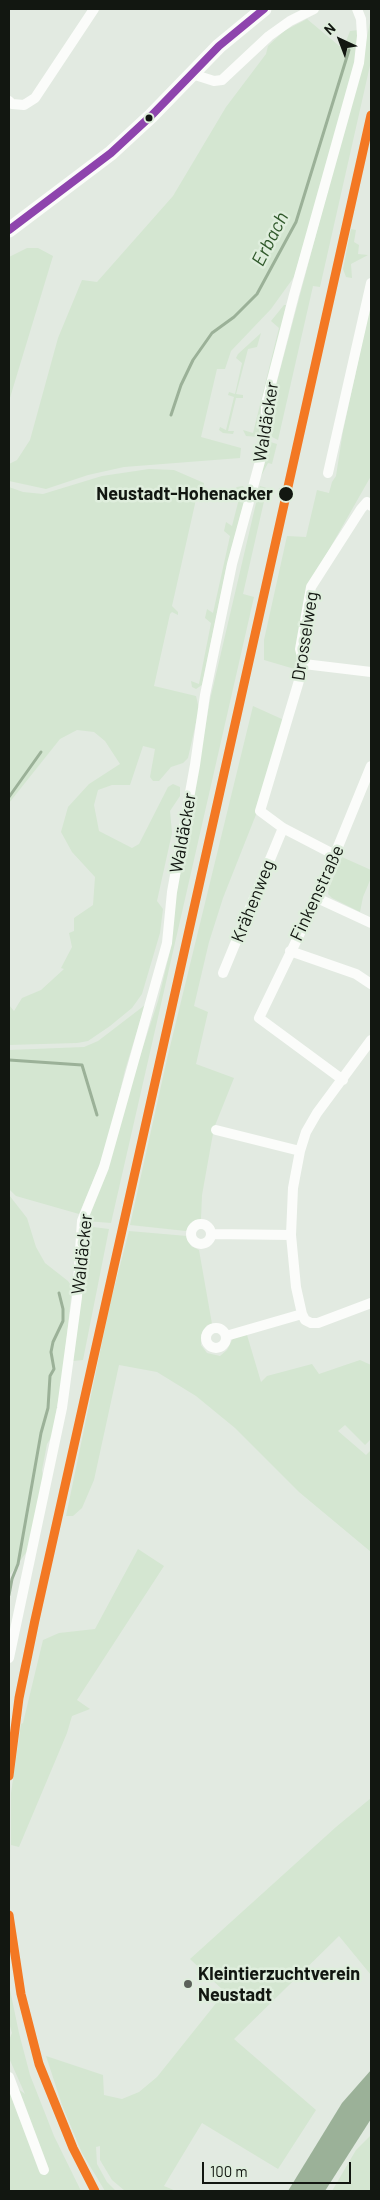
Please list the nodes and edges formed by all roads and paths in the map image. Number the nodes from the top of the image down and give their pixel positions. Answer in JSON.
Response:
{"nodes":[{"id":1,"x":94,"y":9,"type":"edge"},
{"id":2,"x":314,"y":9,"type":"edge"},
{"id":3,"x":357,"y":9,"type":"edge"},
{"id":4,"x":256,"y":11,"type":"edge"},
{"id":5,"x":192,"y":74,"type":"junction"},
{"id":6,"x":9,"y":101,"type":"edge"},
{"id":7,"x":9,"y":230,"type":"edge"},
{"id":8,"x":371,"y":283,"type":"edge"},
{"id":9,"x":328,"y":473,"type":"dead end"},
{"id":10,"x":369,"y":504,"type":"edge"},
{"id":11,"x":304,"y":664,"type":"junction"},
{"id":12,"x":371,"y":672,"type":"edge"},
{"id":13,"x":371,"y":766,"type":"edge"},
{"id":14,"x":283,"y":828,"type":"junction"},
{"id":15,"x":335,"y":855,"type":"junction"},
{"id":16,"x":317,"y":898,"type":"junction"},
{"id":17,"x":371,"y":923,"type":"edge"},
{"id":18,"x":290,"y":951,"type":"junction"},
{"id":19,"x":224,"y":973,"type":"dead end"},
{"id":20,"x":371,"y":984,"type":"edge"},
{"id":21,"x":371,"y":1040,"type":"edge"},
{"id":22,"x":343,"y":1080,"type":"junction"},
{"id":23,"x":216,"y":1130,"type":"dead end"},
{"id":24,"x":300,"y":1151,"type":"junction"},
{"id":25,"x":211,"y":1234,"type":"dead end"},
{"id":26,"x":291,"y":1235,"type":"junction"},
{"id":27,"x":371,"y":1304,"type":"edge"},
{"id":28,"x":302,"y":1314,"type":"junction"},
{"id":29,"x":226,"y":1336,"type":"dead end"},
{"id":30,"x":9,"y":1658,"type":"edge"},
{"id":31,"x":9,"y":2076,"type":"edge"},
{"id":32,"x":44,"y":2170,"type":"dead end"}],
"edges":[{"from":1,"to":6,"type":"street"},
{"from":2,"to":5,"type":"street"},
{"from":3,"to":30,"type":"street","name":"Waldäcker"},
{"from":4,"to":5,"type":"street"},
{"from":5,"to":7,"type":"street"},
{"from":8,"to":9,"type":"street"},
{"from":10,"to":11,"type":"street","name":"Drosselweg"},
{"from":11,"to":12,"type":"street"},
{"from":11,"to":14,"type":"street","name":"Drosselweg"},
{"from":13,"to":15,"type":"street","name":"Finkenstraße"},
{"from":14,"to":15,"type":"street"},
{"from":14,"to":19,"type":"street","name":"Krähenweg"},
{"from":15,"to":16,"type":"street","name":"Finkenstraße"},
{"from":16,"to":17,"type":"street"},
{"from":16,"to":18,"type":"street","name":"Finkenstraße"},
{"from":18,"to":20,"type":"street"},
{"from":18,"to":22,"type":"street","name":"Finkenstraße"},
{"from":21,"to":22,"type":"street"},
{"from":22,"to":24,"type":"street"},
{"from":23,"to":24,"type":"street"},
{"from":24,"to":26,"type":"street"},
{"from":25,"to":26,"type":"street"},
{"from":26,"to":28,"type":"street"},
{"from":27,"to":28,"type":"street"},
{"from":28,"to":29,"type":"street"},
{"from":31,"to":32,"type":"street"}]}
